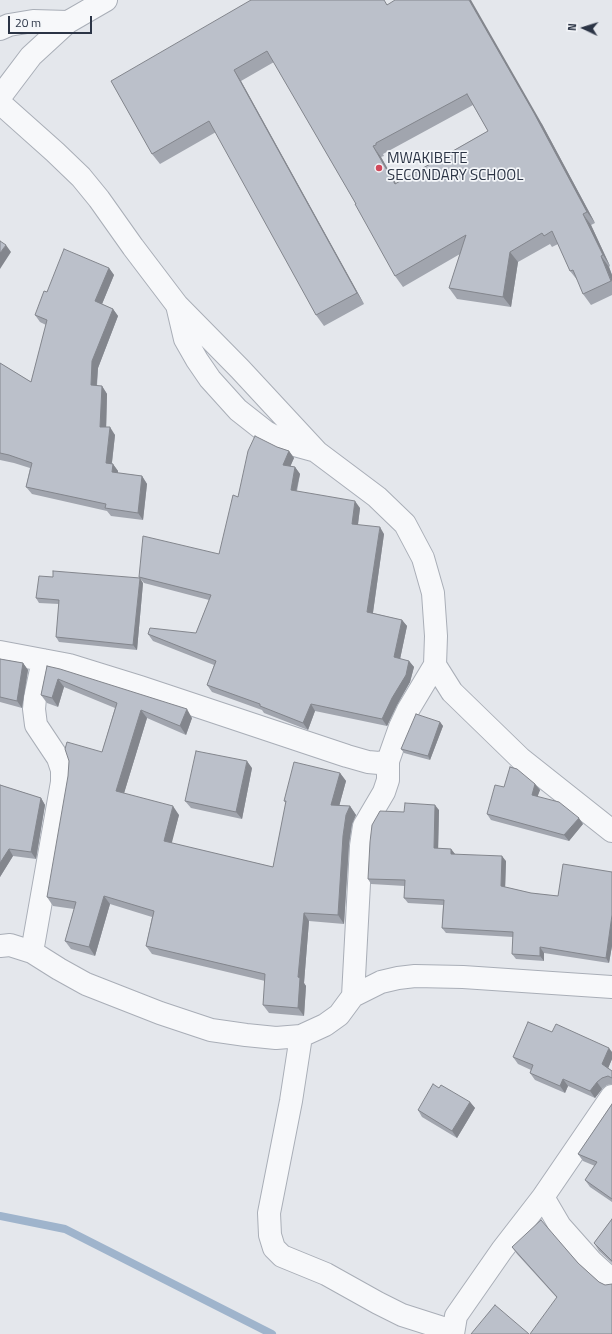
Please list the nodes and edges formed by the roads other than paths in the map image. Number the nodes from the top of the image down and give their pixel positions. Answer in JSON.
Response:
{"nodes":[{"id":1,"x":106,"y":0,"type":"edge"},
{"id":2,"x":68,"y":22,"type":"junction"},
{"id":3,"x":0,"y":29,"type":"edge"},
{"id":4,"x":0,"y":97,"type":"edge"},
{"id":5,"x":0,"y":103,"type":"edge"},
{"id":6,"x":177,"y":305,"type":"junction"},
{"id":7,"x":317,"y":452,"type":"junction"},
{"id":8,"x":0,"y":652,"type":"edge"},
{"id":9,"x":43,"y":660,"type":"junction"},
{"id":10,"x":435,"y":665,"type":"junction"},
{"id":11,"x":388,"y":761,"type":"junction"},
{"id":12,"x":612,"y":831,"type":"edge"},
{"id":13,"x":0,"y":946,"type":"edge"},
{"id":14,"x":32,"y":952,"type":"junction"},
{"id":15,"x":612,"y":987,"type":"edge"},
{"id":16,"x":353,"y":996,"type":"junction"},
{"id":17,"x":301,"y":1036,"type":"junction"},
{"id":18,"x":612,"y":1096,"type":"edge"},
{"id":19,"x":543,"y":1197,"type":"junction"},
{"id":20,"x":612,"y":1280,"type":"edge"},
{"id":21,"x":453,"y":1332,"type":"edge"}],
"edges":[{"from":1,"to":2,"type":"street"},
{"from":2,"to":3,"type":"street"},
{"from":2,"to":4,"type":"street"},
{"from":5,"to":6,"type":"street"},
{"from":6,"to":7,"type":"street"},
{"from":6,"to":7,"type":"street"},
{"from":7,"to":10,"type":"street"},
{"from":8,"to":9,"type":"street"},
{"from":9,"to":11,"type":"street"},
{"from":9,"to":14,"type":"street"},
{"from":10,"to":11,"type":"street"},
{"from":10,"to":12,"type":"street"},
{"from":11,"to":16,"type":"street"},
{"from":13,"to":14,"type":"street"},
{"from":14,"to":17,"type":"street"},
{"from":15,"to":16,"type":"street"},
{"from":16,"to":17,"type":"street"},
{"from":17,"to":21,"type":"street"},
{"from":18,"to":19,"type":"street"},
{"from":19,"to":20,"type":"street"},
{"from":19,"to":21,"type":"street"}]}
